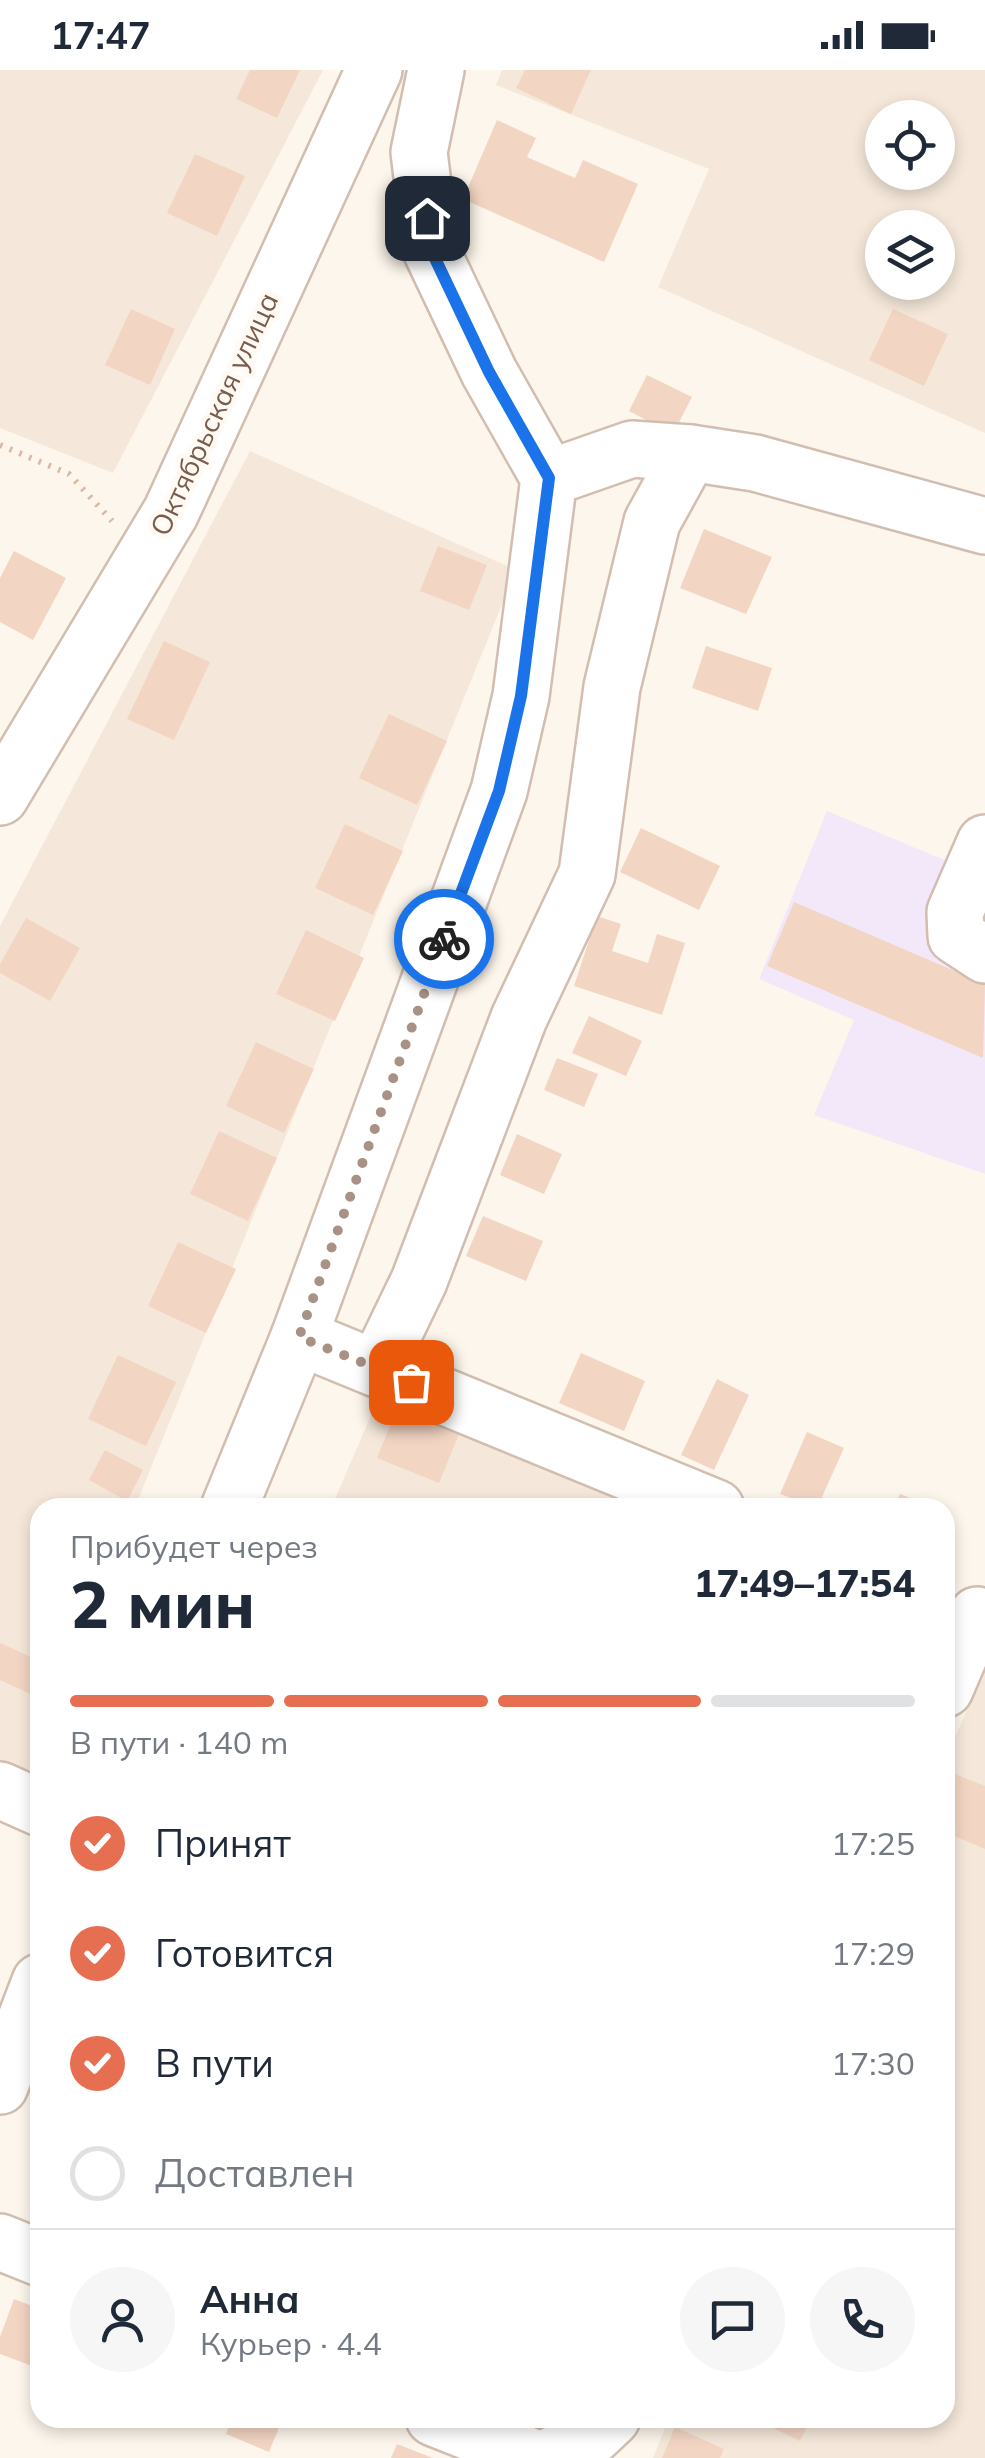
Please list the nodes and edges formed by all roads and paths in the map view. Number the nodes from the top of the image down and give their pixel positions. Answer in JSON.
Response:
{"nodes":[{"id":1,"x":374,"y":70,"type":"edge"},
{"id":2,"x":436,"y":70,"type":"edge"},
{"id":3,"x":0,"y":445,"type":"edge"},
{"id":4,"x":690,"y":453,"type":"junction"},
{"id":5,"x":549,"y":478,"type":"junction"},
{"id":6,"x":171,"y":512,"type":"junction"},
{"id":7,"x":985,"y":526,"type":"edge"},
{"id":8,"x":0,"y":797,"type":"edge"},
{"id":9,"x":985,"y":843,"type":"edge"},
{"id":10,"x":985,"y":955,"type":"edge"},
{"id":11,"x":299,"y":1337,"type":"junction"},
{"id":12,"x":377,"y":1368,"type":"junction"},
{"id":13,"x":234,"y":1498,"type":"edge"},
{"id":14,"x":692,"y":1498,"type":"edge"},
{"id":15,"x":969,"y":1612,"type":"edge"},
{"id":16,"x":955,"y":1656,"type":"edge"},
{"id":17,"x":0,"y":1790,"type":"edge"},
{"id":18,"x":30,"y":1804,"type":"edge"},
{"id":19,"x":30,"y":2008,"type":"edge"},
{"id":20,"x":0,"y":2086,"type":"edge"},
{"id":21,"x":0,"y":2242,"type":"edge"},
{"id":22,"x":30,"y":2254,"type":"edge"},
{"id":23,"x":459,"y":2428,"type":"edge"},
{"id":24,"x":601,"y":2428,"type":"edge"},
{"id":25,"x":535,"y":2458,"type":"edge"},
{"id":26,"x":546,"y":2458,"type":"edge"}],
"edges":[{"from":1,"to":6,"type":"street","name":"Октябрьская улица"},
{"from":2,"to":5,"type":"street"},
{"from":3,"to":6,"type":"path"},
{"from":4,"to":5,"type":"street"},
{"from":4,"to":7,"type":"street"},
{"from":4,"to":12,"type":"street"},
{"from":5,"to":11,"type":"street"},
{"from":6,"to":8,"type":"street","name":"Октябрьская улица"},
{"from":9,"to":10,"type":"street"},
{"from":11,"to":12,"type":"street"},
{"from":11,"to":13,"type":"street"},
{"from":12,"to":14,"type":"street"},
{"from":15,"to":16,"type":"street"},
{"from":17,"to":18,"type":"street"},
{"from":19,"to":20,"type":"street"},
{"from":21,"to":22,"type":"street"},
{"from":23,"to":25,"type":"street"},
{"from":24,"to":26,"type":"street"}]}
